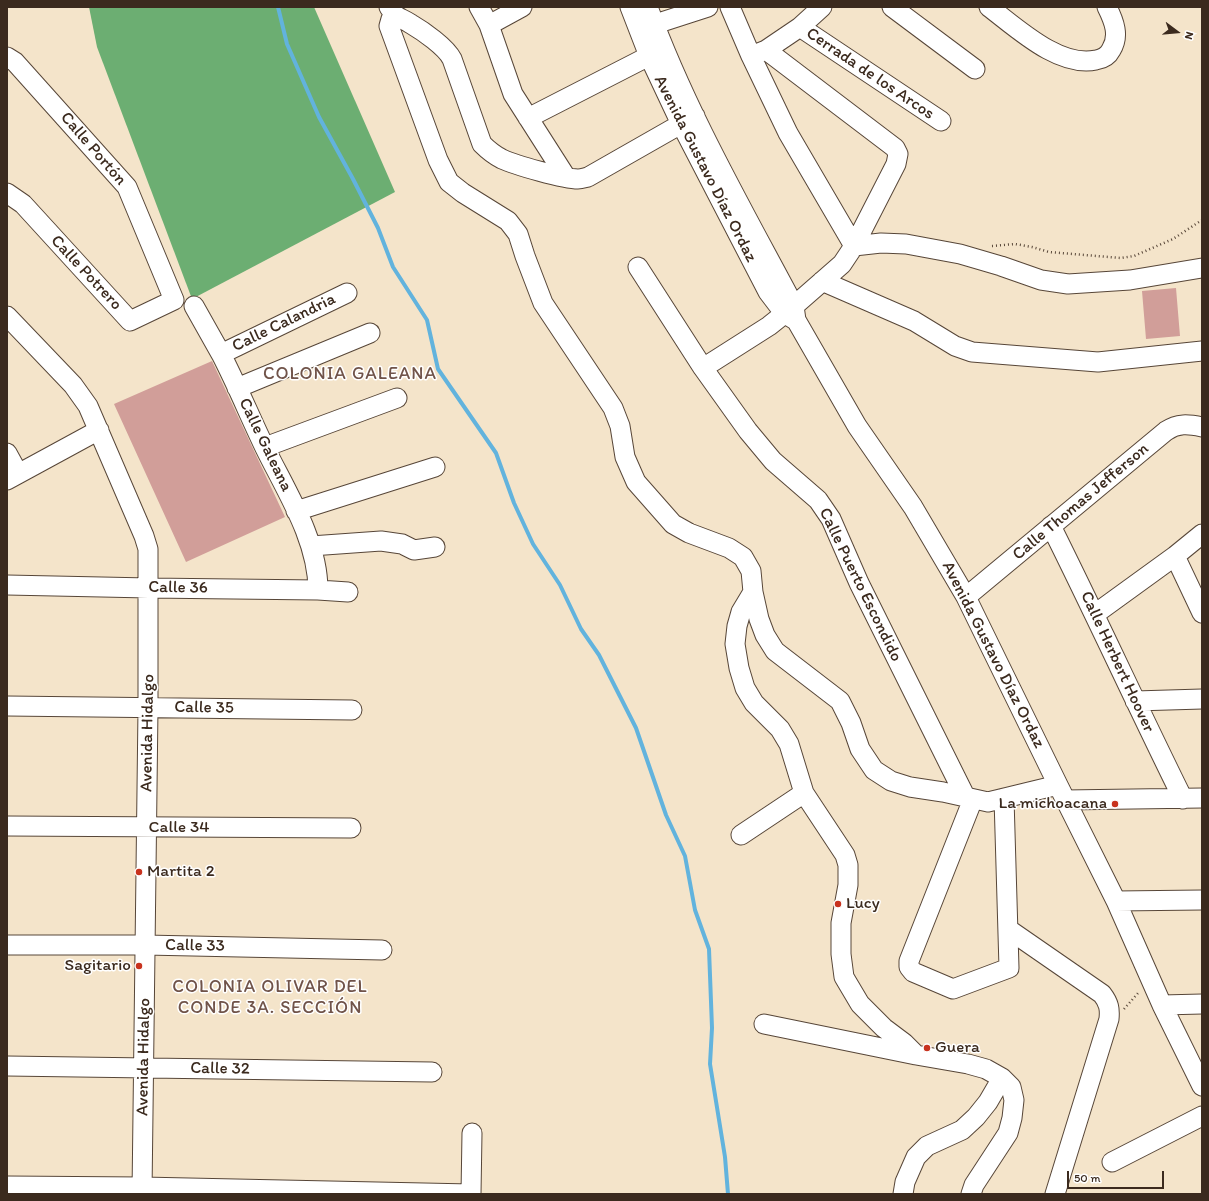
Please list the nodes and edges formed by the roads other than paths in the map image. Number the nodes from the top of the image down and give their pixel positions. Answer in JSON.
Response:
{"nodes":[{"id":1,"x":479,"y":7,"type":"edge"},
{"id":2,"x":522,"y":7,"type":"edge"},
{"id":3,"x":630,"y":7,"type":"edge"},
{"id":4,"x":708,"y":7,"type":"edge"},
{"id":5,"x":730,"y":7,"type":"edge"},
{"id":6,"x":822,"y":7,"type":"edge"},
{"id":7,"x":892,"y":7,"type":"edge"},
{"id":8,"x":989,"y":7,"type":"edge"},
{"id":9,"x":1107,"y":7,"type":"edge"},
{"id":10,"x":392,"y":12,"type":"edge"},
{"id":11,"x":647,"y":20,"type":"edge"},
{"id":12,"x":489,"y":25,"type":"junction"},
{"id":13,"x":800,"y":27,"type":"junction"},
{"id":14,"x":758,"y":53,"type":"junction"},
{"id":15,"x":658,"y":54,"type":"junction"},
{"id":16,"x":7,"y":57,"type":"edge"},
{"id":17,"x":975,"y":69,"type":"dead end"},
{"id":18,"x":528,"y":118,"type":"junction"},
{"id":19,"x":688,"y":120,"type":"junction"},
{"id":20,"x":941,"y":121,"type":"dead end"},
{"id":21,"x":566,"y":177,"type":"junction"},
{"id":22,"x":7,"y":193,"type":"edge"},
{"id":23,"x":854,"y":246,"type":"junction"},
{"id":24,"x":638,"y":267,"type":"dead end"},
{"id":25,"x":1202,"y":268,"type":"edge"},
{"id":26,"x":822,"y":281,"type":"junction"},
{"id":27,"x":347,"y":293,"type":"dead end"},
{"id":28,"x":174,"y":300,"type":"joint"},
{"id":29,"x":194,"y":306,"type":"dead end"},
{"id":30,"x":792,"y":313,"type":"junction"},
{"id":31,"x":7,"y":316,"type":"edge"},
{"id":32,"x":370,"y":333,"type":"dead end"},
{"id":33,"x":1202,"y":351,"type":"edge"},
{"id":34,"x":221,"y":354,"type":"junction"},
{"id":35,"x":704,"y":368,"type":"junction"},
{"id":36,"x":237,"y":388,"type":"junction"},
{"id":37,"x":397,"y":398,"type":"dead end"},
{"id":38,"x":1202,"y":427,"type":"edge"},
{"id":39,"x":99,"y":430,"type":"junction"},
{"id":40,"x":264,"y":447,"type":"junction"},
{"id":41,"x":7,"y":453,"type":"edge"},
{"id":42,"x":435,"y":467,"type":"dead end"},
{"id":43,"x":13,"y":477,"type":"edge"},
{"id":44,"x":296,"y":511,"type":"junction"},
{"id":45,"x":1051,"y":526,"type":"junction"},
{"id":46,"x":1202,"y":534,"type":"edge"},
{"id":47,"x":310,"y":546,"type":"junction"},
{"id":48,"x":435,"y":547,"type":"dead end"},
{"id":49,"x":1176,"y":556,"type":"junction"},
{"id":50,"x":7,"y":585,"type":"edge"},
{"id":51,"x":149,"y":588,"type":"junction"},
{"id":52,"x":318,"y":590,"type":"junction"},
{"id":53,"x":348,"y":592,"type":"dead end"},
{"id":54,"x":753,"y":592,"type":"junction"},
{"id":55,"x":966,"y":597,"type":"junction"},
{"id":56,"x":1202,"y":613,"type":"edge"},
{"id":57,"x":1095,"y":614,"type":"junction"},
{"id":58,"x":1202,"y":698,"type":"edge"},
{"id":59,"x":1135,"y":701,"type":"junction"},
{"id":60,"x":7,"y":706,"type":"edge"},
{"id":61,"x":148,"y":708,"type":"junction"},
{"id":62,"x":352,"y":710,"type":"dead end"},
{"id":63,"x":1062,"y":792,"type":"junction"},
{"id":64,"x":804,"y":793,"type":"junction"},
{"id":65,"x":969,"y":798,"type":"junction"},
{"id":66,"x":1004,"y":798,"type":"junction"},
{"id":67,"x":1183,"y":798,"type":"junction"},
{"id":68,"x":1202,"y":798,"type":"edge"},
{"id":69,"x":7,"y":826,"type":"edge"},
{"id":70,"x":146,"y":828,"type":"junction"},
{"id":71,"x":351,"y":828,"type":"dead end"},
{"id":72,"x":741,"y":835,"type":"dead end"},
{"id":73,"x":1116,"y":900,"type":"junction"},
{"id":74,"x":1202,"y":900,"type":"edge"},
{"id":75,"x":1008,"y":929,"type":"junction"},
{"id":76,"x":7,"y":946,"type":"edge"},
{"id":77,"x":145,"y":946,"type":"junction"},
{"id":78,"x":382,"y":950,"type":"dead end"},
{"id":79,"x":1202,"y":1004,"type":"edge"},
{"id":80,"x":1162,"y":1005,"type":"junction"},
{"id":81,"x":764,"y":1024,"type":"dead end"},
{"id":82,"x":916,"y":1055,"type":"junction"},
{"id":83,"x":7,"y":1066,"type":"edge"},
{"id":84,"x":144,"y":1068,"type":"junction"},
{"id":85,"x":432,"y":1072,"type":"dead end"},
{"id":86,"x":1002,"y":1078,"type":"junction"},
{"id":87,"x":1202,"y":1086,"type":"edge"},
{"id":88,"x":1202,"y":1116,"type":"edge"},
{"id":89,"x":472,"y":1133,"type":"dead end"},
{"id":90,"x":1112,"y":1162,"type":"dead end"},
{"id":91,"x":7,"y":1186,"type":"edge"},
{"id":92,"x":142,"y":1190,"type":"edge"},
{"id":93,"x":471,"y":1194,"type":"edge"},
{"id":94,"x":903,"y":1194,"type":"edge"},
{"id":95,"x":971,"y":1194,"type":"edge"},
{"id":96,"x":1055,"y":1194,"type":"edge"}],
"edges":[{"from":1,"to":12,"type":"street"},
{"from":2,"to":12,"type":"street"},
{"from":3,"to":11,"type":"street","name":"Avenida Gustavo Díaz Ordaz"},
{"from":4,"to":11,"type":"street"},
{"from":5,"to":14,"type":"street"},
{"from":6,"to":13,"type":"street"},
{"from":7,"to":17,"type":"street"},
{"from":8,"to":9,"type":"street"},
{"from":10,"to":21,"type":"street"},
{"from":10,"to":54,"type":"street"},
{"from":11,"to":15,"type":"street","name":"Avenida Gustavo Díaz Ordaz"},
{"from":12,"to":18,"type":"street"},
{"from":13,"to":14,"type":"street"},
{"from":13,"to":20,"type":"street","name":"Cerrada de los Arcos"},
{"from":14,"to":23,"type":"street"},
{"from":14,"to":23,"type":"street"},
{"from":15,"to":18,"type":"street"},
{"from":15,"to":19,"type":"street","name":"Avenida Gustavo Díaz Ordaz"},
{"from":16,"to":28,"type":"street","name":"Calle Portón"},
{"from":18,"to":21,"type":"street"},
{"from":19,"to":21,"type":"street"},
{"from":19,"to":30,"type":"street","name":"Avenida Gustavo Díaz Ordaz"},
{"from":22,"to":28,"type":"street","name":"Calle Potrero"},
{"from":23,"to":25,"type":"street"},
{"from":23,"to":26,"type":"street"},
{"from":24,"to":35,"type":"street","name":"Calle Puerto Escondido"},
{"from":26,"to":30,"type":"street"},
{"from":26,"to":33,"type":"street"},
{"from":27,"to":34,"type":"street","name":"Calle Calandria"},
{"from":29,"to":34,"type":"street","name":"Calle Galeana"},
{"from":30,"to":35,"type":"street"},
{"from":30,"to":55,"type":"street","name":"Avenida Gustavo Díaz Ordaz"},
{"from":31,"to":39,"type":"street","name":"Avenida Hidalgo"},
{"from":32,"to":36,"type":"street"},
{"from":34,"to":36,"type":"street","name":"Calle Galeana"},
{"from":35,"to":65,"type":"street","name":"Calle Puerto Escondido"},
{"from":36,"to":40,"type":"street","name":"Calle Galeana"},
{"from":37,"to":40,"type":"street"},
{"from":38,"to":45,"type":"street","name":"Calle Thomas Jefferson"},
{"from":39,"to":43,"type":"street"},
{"from":39,"to":51,"type":"street","name":"Avenida Hidalgo"},
{"from":40,"to":44,"type":"street","name":"Calle Galeana"},
{"from":41,"to":43,"type":"street"},
{"from":42,"to":44,"type":"street"},
{"from":44,"to":47,"type":"street","name":"Calle Galeana"},
{"from":45,"to":55,"type":"street","name":"Calle Thomas Jefferson"},
{"from":45,"to":57,"type":"street","name":"Calle Herbert Hoover"},
{"from":46,"to":49,"type":"street"},
{"from":47,"to":48,"type":"street"},
{"from":47,"to":52,"type":"street","name":"Calle Galeana"},
{"from":49,"to":56,"type":"street"},
{"from":49,"to":57,"type":"street"},
{"from":50,"to":51,"type":"street","name":"Calle 36"},
{"from":51,"to":52,"type":"street","name":"Calle 36"},
{"from":51,"to":61,"type":"street","name":"Avenida Hidalgo"},
{"from":52,"to":53,"type":"street","name":"Calle 36"},
{"from":54,"to":64,"type":"street"},
{"from":54,"to":65,"type":"street"},
{"from":55,"to":63,"type":"street","name":"Avenida Gustavo Díaz Ordaz"},
{"from":57,"to":59,"type":"street","name":"Calle Herbert Hoover"},
{"from":58,"to":59,"type":"street"},
{"from":59,"to":67,"type":"street","name":"Calle Herbert Hoover"},
{"from":60,"to":61,"type":"street","name":"Calle 35"},
{"from":61,"to":62,"type":"street","name":"Calle 35"},
{"from":61,"to":70,"type":"street","name":"Avenida Hidalgo"},
{"from":63,"to":66,"type":"street"},
{"from":63,"to":67,"type":"street"},
{"from":63,"to":73,"type":"street","name":"Avenida Gustavo Díaz Ordaz"},
{"from":64,"to":72,"type":"street"},
{"from":64,"to":82,"type":"street"},
{"from":65,"to":66,"type":"street"},
{"from":65,"to":75,"type":"street"},
{"from":66,"to":75,"type":"street"},
{"from":67,"to":68,"type":"street"},
{"from":69,"to":70,"type":"street","name":"Calle 34"},
{"from":70,"to":71,"type":"street","name":"Calle 34"},
{"from":70,"to":77,"type":"street","name":"Avenida Hidalgo"},
{"from":73,"to":74,"type":"street"},
{"from":73,"to":80,"type":"street","name":"Avenida Gustavo Díaz Ordaz"},
{"from":75,"to":96,"type":"street"},
{"from":76,"to":77,"type":"street","name":"Calle 33"},
{"from":77,"to":78,"type":"street","name":"Calle 33"},
{"from":77,"to":84,"type":"street","name":"Avenida Hidalgo"},
{"from":79,"to":80,"type":"street"},
{"from":80,"to":87,"type":"street","name":"Avenida Gustavo Díaz Ordaz"},
{"from":81,"to":82,"type":"street"},
{"from":82,"to":86,"type":"street"},
{"from":83,"to":84,"type":"street","name":"Calle 32"},
{"from":84,"to":85,"type":"street","name":"Calle 32"},
{"from":84,"to":92,"type":"street","name":"Avenida Hidalgo"},
{"from":86,"to":94,"type":"street"},
{"from":86,"to":95,"type":"street"},
{"from":88,"to":90,"type":"street"},
{"from":89,"to":93,"type":"street"},
{"from":91,"to":92,"type":"street"},
{"from":92,"to":93,"type":"street"}]}
